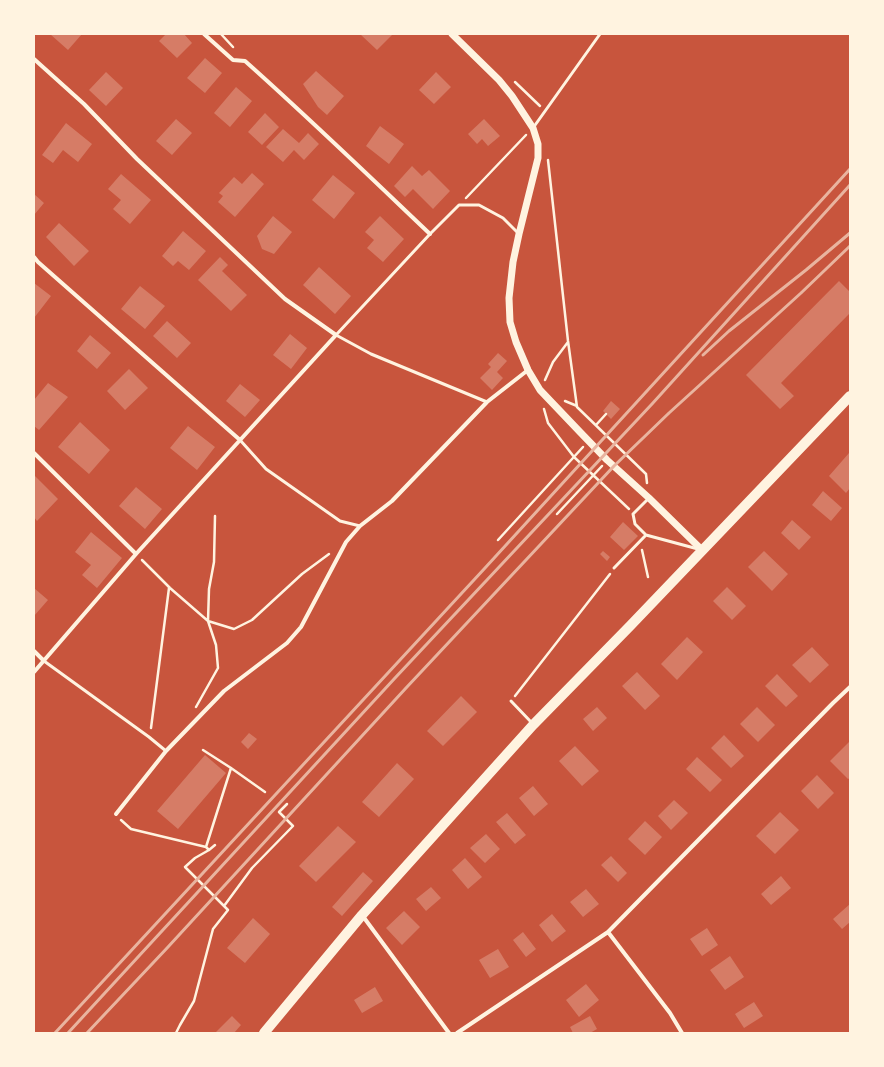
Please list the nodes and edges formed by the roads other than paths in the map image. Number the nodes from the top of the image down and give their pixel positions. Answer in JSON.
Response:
{"nodes":[{"id":1,"x":204,"y":34,"type":"edge"},
{"id":2,"x":452,"y":34,"type":"edge"},
{"id":3,"x":600,"y":34,"type":"edge"},
{"id":4,"x":34,"y":59,"type":"edge"},
{"id":5,"x":533,"y":128,"type":"junction"},
{"id":6,"x":430,"y":234,"type":"junction"},
{"id":7,"x":519,"y":234,"type":"junction"},
{"id":8,"x":34,"y":257,"type":"edge"},
{"id":9,"x":336,"y":335,"type":"junction"},
{"id":10,"x":528,"y":370,"type":"junction"},
{"id":11,"x":850,"y":396,"type":"edge"},
{"id":12,"x":486,"y":402,"type":"junction"},
{"id":13,"x":240,"y":440,"type":"junction"},
{"id":14,"x":34,"y":453,"type":"edge"},
{"id":15,"x":649,"y":498,"type":"junction"},
{"id":16,"x":360,"y":526,"type":"junction"},
{"id":17,"x":646,"y":535,"type":"junction"},
{"id":18,"x":702,"y":550,"type":"junction"},
{"id":19,"x":136,"y":554,"type":"junction"},
{"id":20,"x":614,"y":568,"type":"road end"},
{"id":21,"x":34,"y":652,"type":"edge"},
{"id":22,"x":44,"y":661,"type":"junction"},
{"id":23,"x":34,"y":672,"type":"edge"},
{"id":24,"x":850,"y":687,"type":"edge"},
{"id":25,"x":511,"y":701,"type":"road end"},
{"id":26,"x":534,"y":725,"type":"junction"},
{"id":27,"x":166,"y":751,"type":"junction"},
{"id":28,"x":116,"y":814,"type":"road end"},
{"id":29,"x":362,"y":915,"type":"junction"},
{"id":30,"x":608,"y":932,"type":"junction"},
{"id":31,"x":264,"y":1033,"type":"edge"},
{"id":32,"x":449,"y":1033,"type":"edge"},
{"id":33,"x":457,"y":1033,"type":"edge"},
{"id":34,"x":682,"y":1033,"type":"edge"}],
"edges":[{"from":1,"to":6,"type":"street"},
{"from":2,"to":5,"type":"street"},
{"from":3,"to":5,"type":"lane"},
{"from":4,"to":9,"type":"street"},
{"from":5,"to":7,"type":"street"},
{"from":6,"to":7,"type":"lane"},
{"from":6,"to":9,"type":"lane"},
{"from":7,"to":10,"type":"street"},
{"from":8,"to":13,"type":"street"},
{"from":9,"to":12,"type":"lane"},
{"from":9,"to":13,"type":"street"},
{"from":10,"to":12,"type":"street"},
{"from":10,"to":15,"type":"street"},
{"from":11,"to":18,"type":"main road"},
{"from":12,"to":16,"type":"street"},
{"from":13,"to":16,"type":"lane"},
{"from":13,"to":19,"type":"street"},
{"from":14,"to":19,"type":"street"},
{"from":15,"to":17,"type":"lane"},
{"from":15,"to":18,"type":"street"},
{"from":16,"to":27,"type":"street"},
{"from":17,"to":18,"type":"lane"},
{"from":17,"to":20,"type":"lane"},
{"from":18,"to":26,"type":"main road"},
{"from":19,"to":22,"type":"street"},
{"from":21,"to":22,"type":"street"},
{"from":22,"to":23,"type":"street"},
{"from":22,"to":27,"type":"lane"},
{"from":24,"to":30,"type":"street"},
{"from":25,"to":26,"type":"lane"},
{"from":26,"to":29,"type":"main road"},
{"from":27,"to":28,"type":"street"},
{"from":29,"to":31,"type":"main road"},
{"from":29,"to":32,"type":"street"},
{"from":30,"to":33,"type":"street"},
{"from":30,"to":34,"type":"street"}]}
